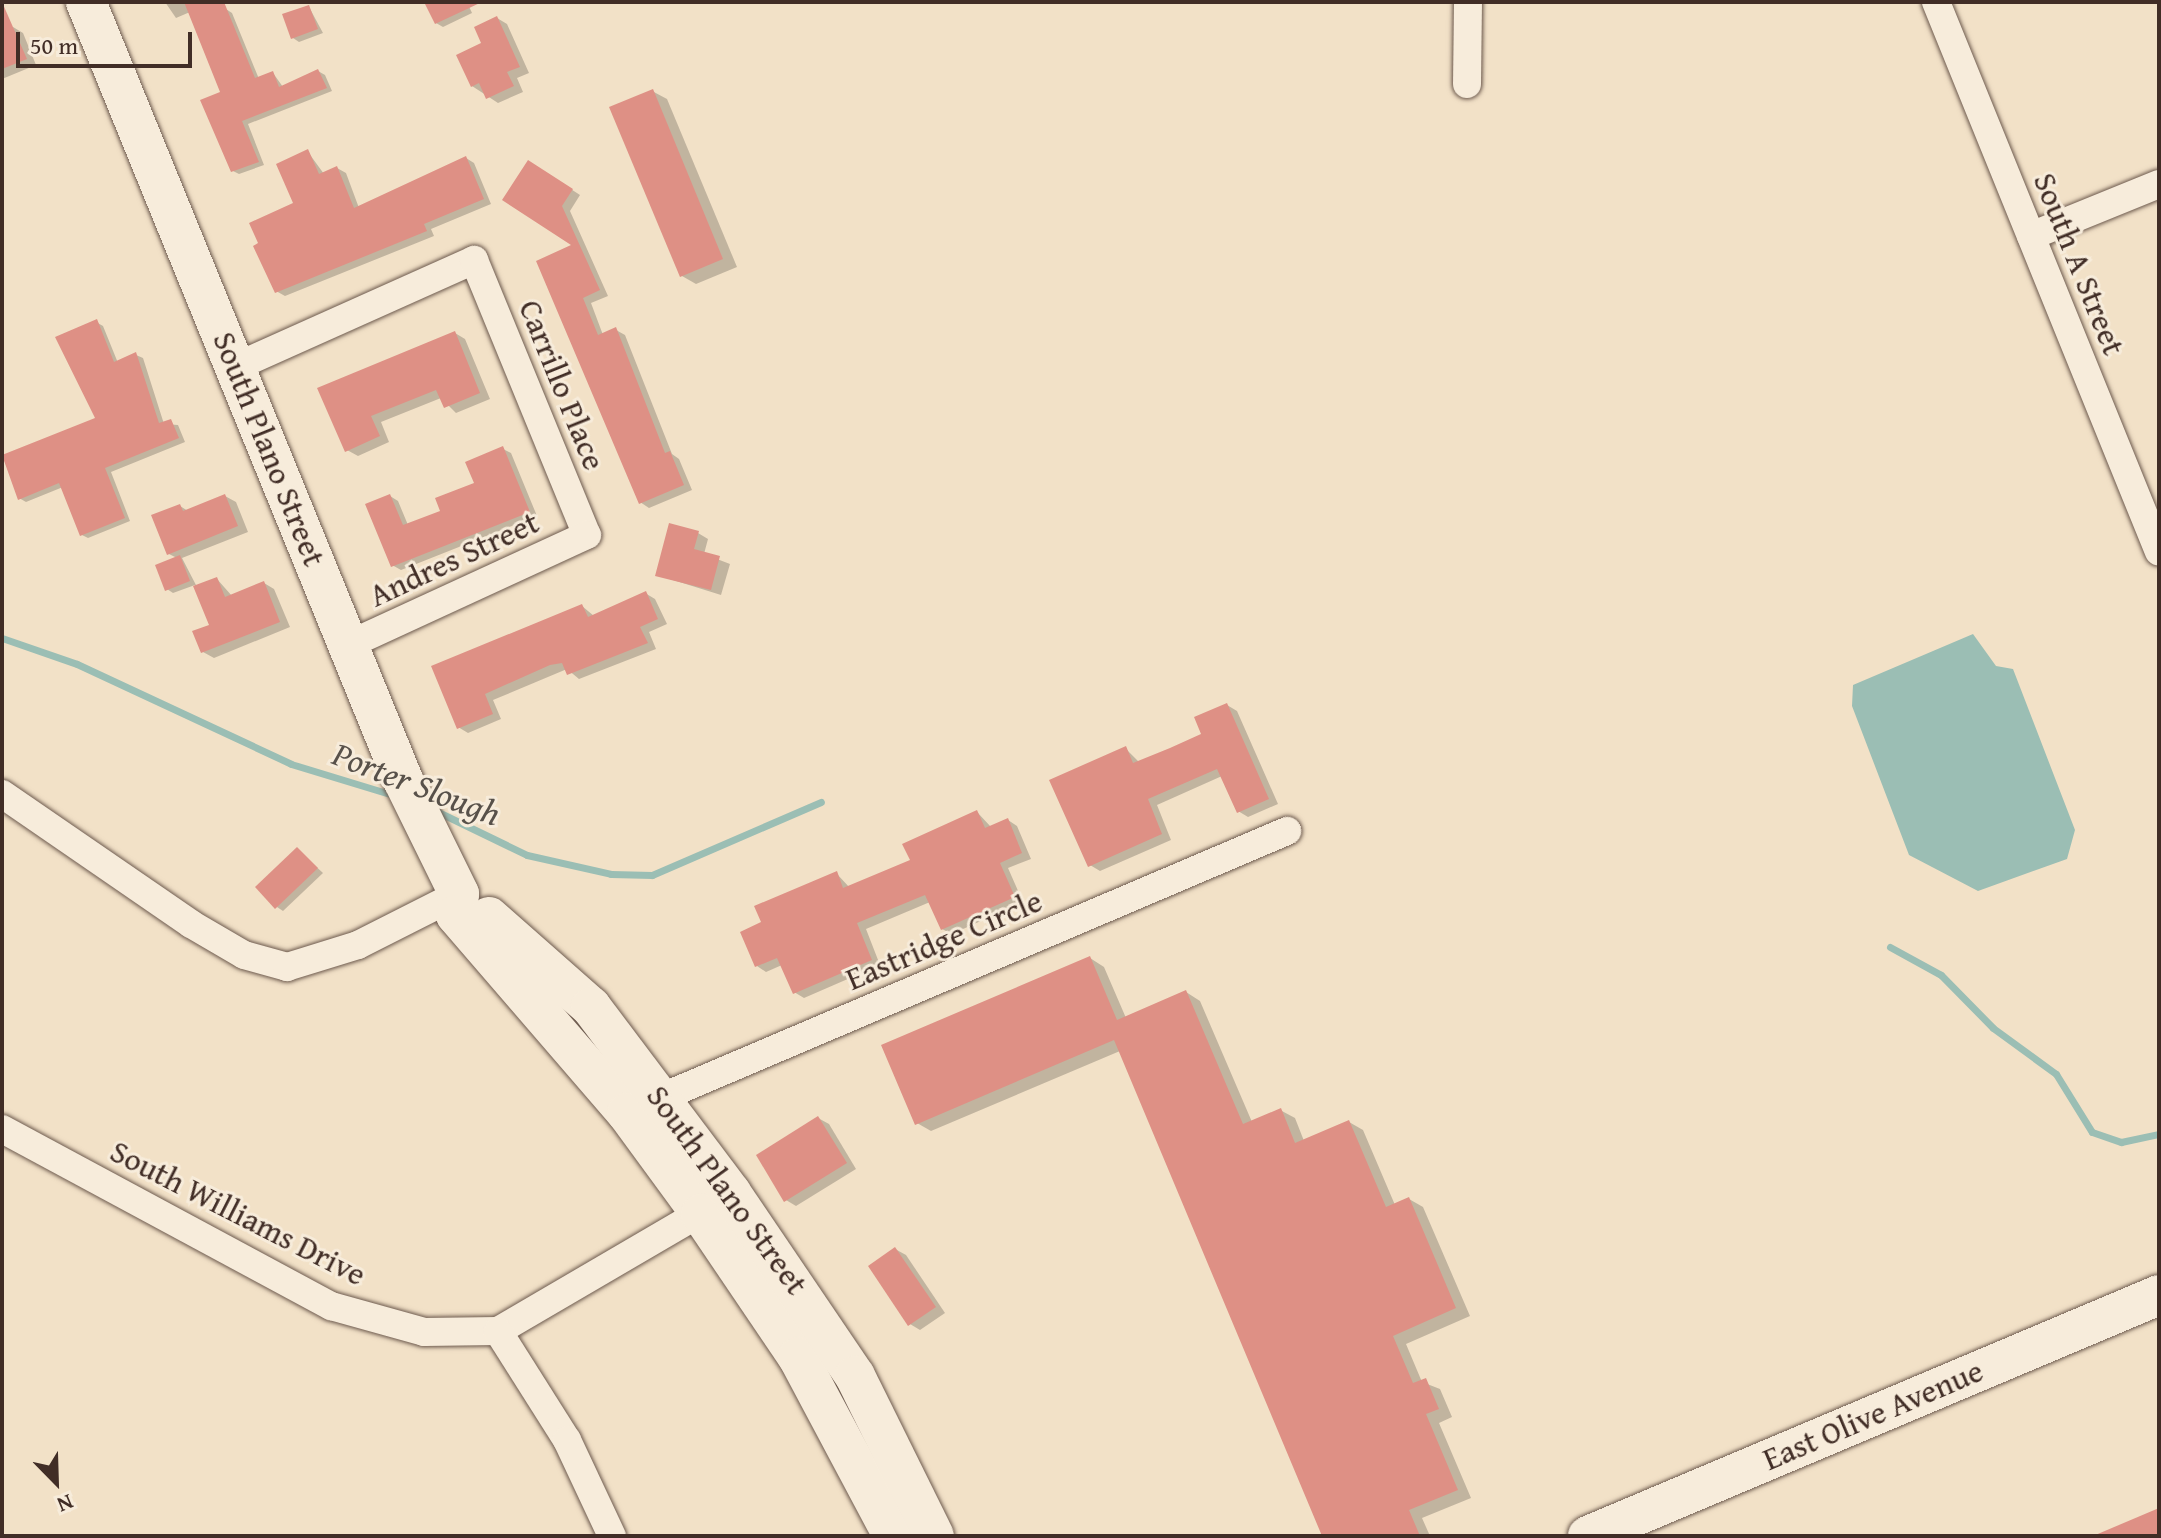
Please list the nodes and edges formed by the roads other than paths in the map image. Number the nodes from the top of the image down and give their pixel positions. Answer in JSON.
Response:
{"nodes":[{"id":1,"x":86,"y":2,"type":"edge"},
{"id":2,"x":1468,"y":2,"type":"edge"},
{"id":3,"x":1936,"y":2,"type":"edge"},
{"id":4,"x":1467,"y":84,"type":"dead end"},
{"id":5,"x":2159,"y":184,"type":"edge"},
{"id":6,"x":2031,"y":236,"type":"junction"},
{"id":7,"x":235,"y":367,"type":"junction"},
{"id":8,"x":587,"y":535,"type":"joint"},
{"id":9,"x":2159,"y":552,"type":"edge"},
{"id":10,"x":350,"y":644,"type":"junction"},
{"id":11,"x":2,"y":794,"type":"edge"},
{"id":12,"x":1287,"y":831,"type":"dead end"},
{"id":13,"x":459,"y":894,"type":"junction"},
{"id":14,"x":644,"y":1106,"type":"junction"},
{"id":15,"x":2,"y":1129,"type":"edge"},
{"id":16,"x":716,"y":1203,"type":"junction"},
{"id":17,"x":2159,"y":1295,"type":"edge"},
{"id":18,"x":760,"y":1299,"type":"junction"},
{"id":19,"x":498,"y":1331,"type":"junction"},
{"id":20,"x":862,"y":1389,"type":"junction"},
{"id":21,"x":612,"y":1536,"type":"edge"},
{"id":22,"x":893,"y":1536,"type":"edge"},
{"id":23,"x":934,"y":1536,"type":"edge"},
{"id":24,"x":1588,"y":1536,"type":"edge"}],
"edges":[{"from":1,"to":7,"type":"main road","name":"South Plano Street"},
{"from":2,"to":4,"type":"street"},
{"from":3,"to":6,"type":"street","name":"South A Street"},
{"from":5,"to":6,"type":"street"},
{"from":6,"to":9,"type":"street","name":"South A Street"},
{"from":7,"to":8,"type":"street","name":"Carrillo Place"},
{"from":7,"to":10,"type":"main road","name":"South Plano Street"},
{"from":8,"to":10,"type":"street","name":"Andres Street"},
{"from":10,"to":13,"type":"main road","name":"South Plano Street"},
{"from":11,"to":13,"type":"street"},
{"from":12,"to":14,"type":"street","name":"Eastridge Circle"},
{"from":13,"to":14,"type":"main road","name":"South Plano Street"},
{"from":14,"to":16,"type":"main road","name":"South Plano Street"},
{"from":15,"to":19,"type":"street","name":"South Williams Drive"},
{"from":16,"to":18,"type":"main road","name":"South Plano Street"},
{"from":16,"to":19,"type":"street"},
{"from":16,"to":20,"type":"main road","name":"South Plano Street"},
{"from":17,"to":24,"type":"main road","name":"East Olive Avenue"},
{"from":18,"to":20,"type":"main road"},
{"from":18,"to":22,"type":"main road","name":"South Plano Street"},
{"from":19,"to":21,"type":"street"},
{"from":20,"to":23,"type":"main road","name":"South Plano Street"}]}
